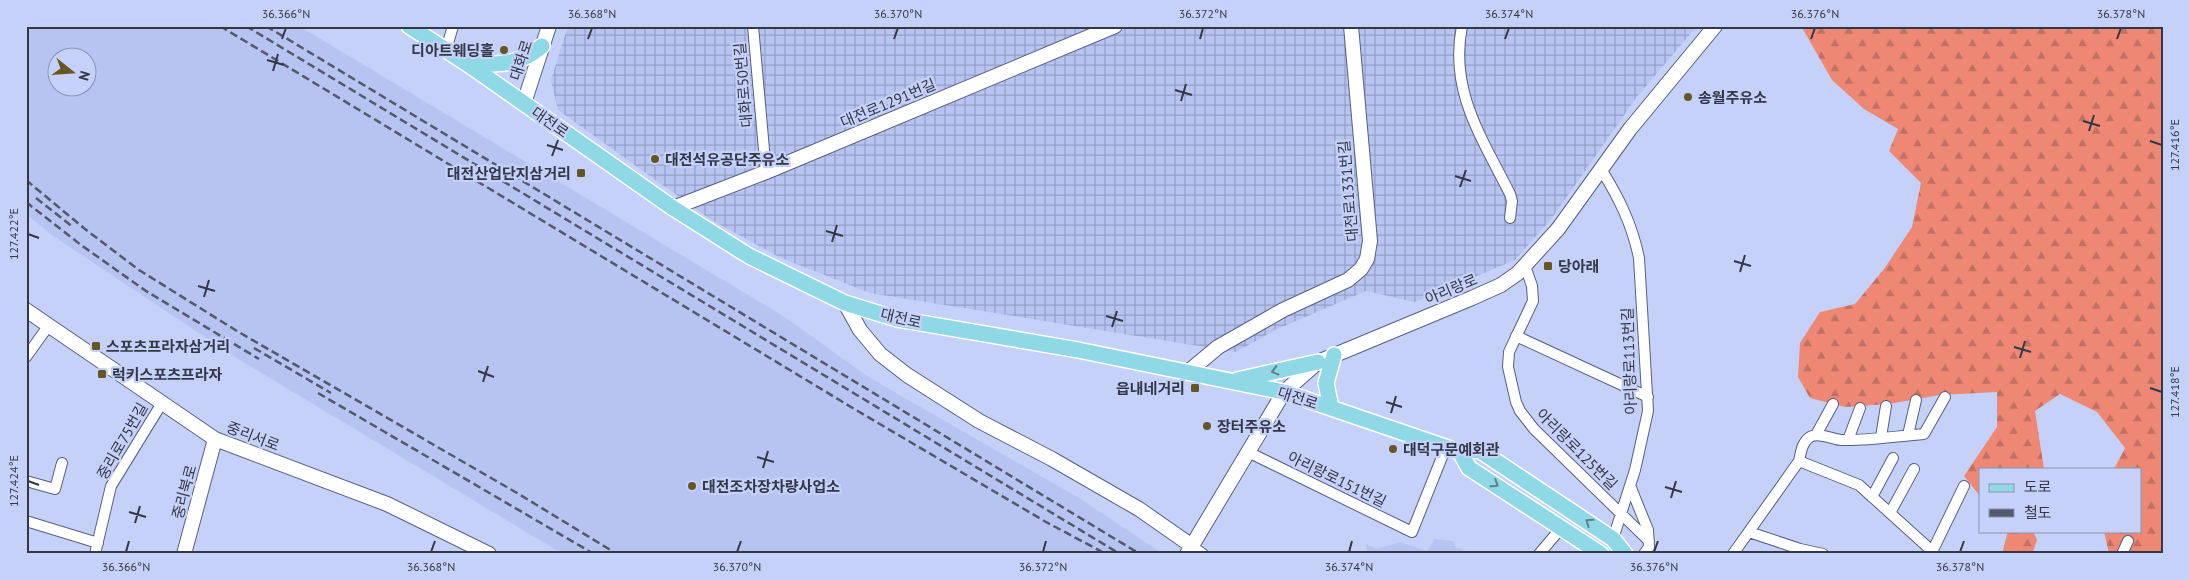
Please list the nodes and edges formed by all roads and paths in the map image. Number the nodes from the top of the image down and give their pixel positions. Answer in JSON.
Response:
{"nodes":[{"id":1,"x":409,"y":26,"type":"edge"},
{"id":2,"x":453,"y":26,"type":"edge"},
{"id":3,"x":549,"y":26,"type":"edge"},
{"id":4,"x":753,"y":26,"type":"edge"},
{"id":5,"x":1115,"y":26,"type":"edge"},
{"id":6,"x":1351,"y":26,"type":"edge"},
{"id":7,"x":1462,"y":26,"type":"edge"},
{"id":8,"x":1715,"y":26,"type":"edge"},
{"id":9,"x":542,"y":46,"type":"junction"},
{"id":10,"x":446,"y":50,"type":"junction"},
{"id":11,"x":469,"y":65,"type":"junction"},
{"id":12,"x":524,"y":103,"type":"junction"},
{"id":13,"x":1601,"y":169,"type":"junction"},
{"id":14,"x":766,"y":172,"type":"junction"},
{"id":15,"x":673,"y":208,"type":"junction"},
{"id":16,"x":1510,"y":218,"type":"dead end"},
{"id":17,"x":1525,"y":266,"type":"junction"},
{"id":18,"x":846,"y":304,"type":"junction"},
{"id":19,"x":26,"y":310,"type":"edge"},
{"id":20,"x":49,"y":325,"type":"junction"},
{"id":21,"x":1516,"y":336,"type":"junction"},
{"id":22,"x":1334,"y":355,"type":"junction"},
{"id":23,"x":26,"y":357,"type":"edge"},
{"id":24,"x":1318,"y":362,"type":"junction"},
{"id":25,"x":1188,"y":372,"type":"junction"},
{"id":26,"x":1232,"y":381,"type":"junction"},
{"id":27,"x":1284,"y":392,"type":"junction"},
{"id":28,"x":1648,"y":397,"type":"junction"},
{"id":29,"x":1944,"y":397,"type":"dead end"},
{"id":30,"x":1916,"y":400,"type":"dead end"},
{"id":31,"x":162,"y":403,"type":"junction"},
{"id":32,"x":1833,"y":404,"type":"dead end"},
{"id":33,"x":1886,"y":406,"type":"dead end"},
{"id":34,"x":1331,"y":408,"type":"junction"},
{"id":35,"x":1860,"y":408,"type":"dead end"},
{"id":36,"x":1816,"y":435,"type":"junction"},
{"id":37,"x":1908,"y":435,"type":"junction"},
{"id":38,"x":1882,"y":437,"type":"junction"},
{"id":39,"x":215,"y":439,"type":"junction"},
{"id":40,"x":1848,"y":440,"type":"junction"},
{"id":41,"x":1453,"y":450,"type":"junction"},
{"id":42,"x":1248,"y":452,"type":"junction"},
{"id":43,"x":1893,"y":458,"type":"dead end"},
{"id":44,"x":1799,"y":461,"type":"junction"},
{"id":45,"x":62,"y":463,"type":"dead end"},
{"id":46,"x":1914,"y":469,"type":"dead end"},
{"id":47,"x":26,"y":481,"type":"edge"},
{"id":48,"x":1964,"y":486,"type":"dead end"},
{"id":49,"x":1630,"y":488,"type":"junction"},
{"id":50,"x":1872,"y":497,"type":"junction"},
{"id":51,"x":1890,"y":513,"type":"junction"},
{"id":52,"x":1622,"y":515,"type":"junction"},
{"id":53,"x":26,"y":521,"type":"edge"},
{"id":54,"x":1562,"y":527,"type":"junction"},
{"id":55,"x":1749,"y":532,"type":"junction"},
{"id":56,"x":1613,"y":538,"type":"junction"},
{"id":57,"x":1649,"y":541,"type":"junction"},
{"id":58,"x":2128,"y":541,"type":"dead end"},
{"id":59,"x":98,"y":543,"type":"junction"},
{"id":60,"x":1194,"y":551,"type":"edge"},
{"id":61,"x":1931,"y":552,"type":"edge"},
{"id":62,"x":95,"y":554,"type":"edge"},
{"id":63,"x":184,"y":554,"type":"edge"},
{"id":64,"x":489,"y":554,"type":"edge"},
{"id":65,"x":1539,"y":554,"type":"edge"},
{"id":66,"x":1601,"y":554,"type":"edge"},
{"id":67,"x":1625,"y":554,"type":"edge"},
{"id":68,"x":1644,"y":554,"type":"edge"},
{"id":69,"x":1734,"y":554,"type":"edge"},
{"id":70,"x":1823,"y":554,"type":"edge"},
{"id":71,"x":2122,"y":554,"type":"edge"}],
"edges":[{"from":1,"to":10,"type":"main road","name":"대전로"},
{"from":2,"to":10,"type":"street"},
{"from":3,"to":9,"type":"main road","name":"대화로"},
{"from":4,"to":14,"type":"street","name":"대화로50번길"},
{"from":5,"to":14,"type":"main road","name":"대전로1291번길"},
{"from":6,"to":25,"type":"main road","name":"대전로1331번길"},
{"from":7,"to":16,"type":"street"},
{"from":8,"to":13,"type":"main road","name":"아리랑로"},
{"from":9,"to":11,"type":"main road"},
{"from":9,"to":12,"type":"main road","name":"대화로"},
{"from":10,"to":11,"type":"main road","name":"대전로"},
{"from":11,"to":12,"type":"main road","name":"대전로"},
{"from":12,"to":15,"type":"main road","name":"대전로"},
{"from":13,"to":17,"type":"main road","name":"아리랑로"},
{"from":13,"to":28,"type":"street","name":"아리랑로113번길"},
{"from":14,"to":15,"type":"main road","name":"대전로1291번길"},
{"from":15,"to":18,"type":"main road","name":"대전로"},
{"from":17,"to":21,"type":"street","name":"아리랑로125번길"},
{"from":17,"to":22,"type":"main road","name":"아리랑로"},
{"from":18,"to":25,"type":"main road","name":"대전로"},
{"from":18,"to":60,"type":"main road"},
{"from":19,"to":20,"type":"main road","name":"중리서로"},
{"from":20,"to":23,"type":"street"},
{"from":20,"to":31,"type":"main road","name":"중리서로"},
{"from":21,"to":28,"type":"street"},
{"from":21,"to":52,"type":"street","name":"아리랑로125번길"},
{"from":22,"to":24,"type":"main road","name":"아리랑로"},
{"from":22,"to":34,"type":"main road"},
{"from":24,"to":26,"type":"main road","one_way":true},
{"from":24,"to":27,"type":"main road","name":"아리랑로"},
{"from":25,"to":26,"type":"main road","name":"대전로"},
{"from":26,"to":27,"type":"main road","name":"대전로"},
{"from":27,"to":34,"type":"main road","name":"대전로"},
{"from":27,"to":42,"type":"main road","name":"아리랑로"},
{"from":28,"to":49,"type":"street","name":"아리랑로113번길"},
{"from":29,"to":37,"type":"street"},
{"from":30,"to":37,"type":"street"},
{"from":31,"to":39,"type":"main road","name":"중리서로"},
{"from":31,"to":59,"type":"street","name":"중리로75번길"},
{"from":32,"to":36,"type":"street"},
{"from":33,"to":38,"type":"street"},
{"from":34,"to":41,"type":"main road","name":"대전로"},
{"from":35,"to":40,"type":"street"},
{"from":36,"to":40,"type":"street"},
{"from":36,"to":44,"type":"street"},
{"from":37,"to":38,"type":"street"},
{"from":38,"to":40,"type":"street"},
{"from":39,"to":63,"type":"main road","name":"중리북로"},
{"from":39,"to":64,"type":"main road","name":"중리서로"},
{"from":41,"to":42,"type":"street","name":"아리랑로151번길"},
{"from":41,"to":54,"type":"main road","one_way":true},
{"from":56,"to":41,"type":"main road","name":"대전로","one_way":true},
{"from":42,"to":60,"type":"main road","name":"아리랑로"},
{"from":43,"to":50,"type":"street"},
{"from":44,"to":50,"type":"street"},
{"from":44,"to":55,"type":"street"},
{"from":45,"to":47,"type":"street"},
{"from":46,"to":51,"type":"street"},
{"from":48,"to":61,"type":"street"},
{"from":49,"to":52,"type":"street","name":"아리랑로113번길"},
{"from":49,"to":57,"type":"street"},
{"from":50,"to":51,"type":"street"},
{"from":51,"to":61,"type":"street"},
{"from":52,"to":56,"type":"street","name":"아리랑로113번길"},
{"from":52,"to":57,"type":"street","name":"아리랑로125번길"},
{"from":53,"to":59,"type":"street"},
{"from":54,"to":65,"type":"street"},
{"from":54,"to":66,"type":"main road"},
{"from":55,"to":69,"type":"street"},
{"from":55,"to":70,"type":"street"},
{"from":56,"to":67,"type":"main road","name":"대전로"},
{"from":57,"to":68,"type":"street"},
{"from":58,"to":71,"type":"street"},
{"from":59,"to":62,"type":"street","name":"중리로75번길"}]}
